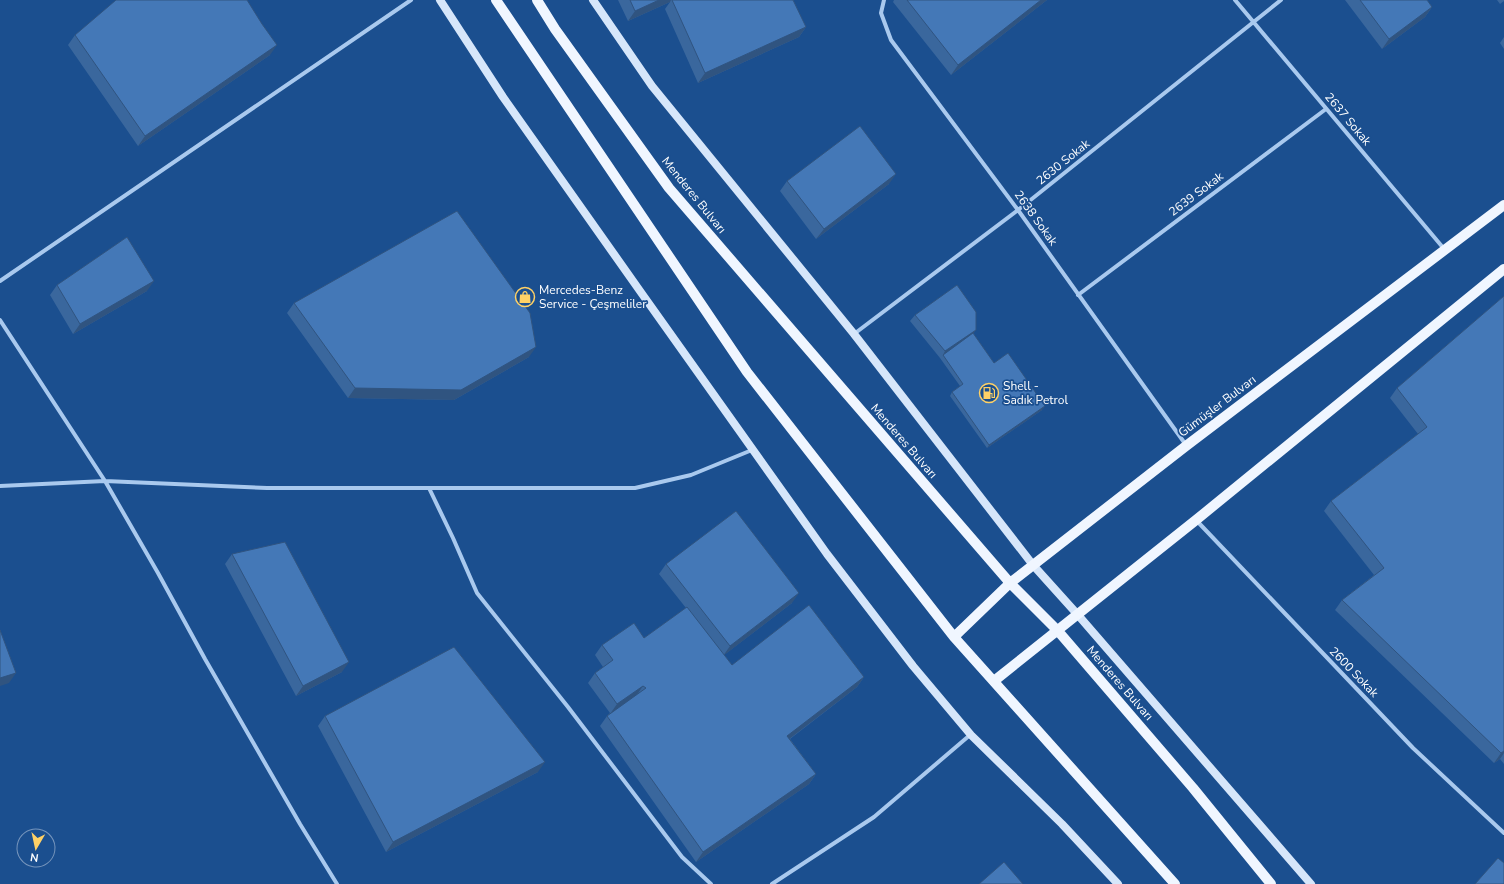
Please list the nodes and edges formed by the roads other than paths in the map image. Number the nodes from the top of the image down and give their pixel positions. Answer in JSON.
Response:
{"nodes":[{"id":1,"x":411,"y":0,"type":"edge"},
{"id":2,"x":440,"y":0,"type":"edge"},
{"id":3,"x":496,"y":0,"type":"edge"},
{"id":4,"x":537,"y":0,"type":"edge"},
{"id":5,"x":593,"y":0,"type":"edge"},
{"id":6,"x":884,"y":0,"type":"edge"},
{"id":7,"x":1235,"y":0,"type":"edge"},
{"id":8,"x":1281,"y":0,"type":"edge"},
{"id":9,"x":1254,"y":22,"type":"junction"},
{"id":10,"x":1326,"y":109,"type":"junction"},
{"id":11,"x":1504,"y":204,"type":"edge"},
{"id":12,"x":1018,"y":210,"type":"junction"},
{"id":13,"x":1446,"y":250,"type":"junction"},
{"id":14,"x":1504,"y":269,"type":"edge"},
{"id":15,"x":0,"y":281,"type":"edge"},
{"id":16,"x":1078,"y":295,"type":"junction"},
{"id":17,"x":0,"y":320,"type":"edge"},
{"id":18,"x":854,"y":334,"type":"junction"},
{"id":19,"x":1186,"y":446,"type":"junction"},
{"id":20,"x":752,"y":450,"type":"junction"},
{"id":21,"x":105,"y":481,"type":"junction"},
{"id":22,"x":0,"y":486,"type":"edge"},
{"id":23,"x":429,"y":488,"type":"junction"},
{"id":24,"x":1196,"y":520,"type":"junction"},
{"id":25,"x":1033,"y":565,"type":"junction"},
{"id":26,"x":1010,"y":583,"type":"junction"},
{"id":27,"x":1078,"y":614,"type":"junction"},
{"id":28,"x":1058,"y":631,"type":"junction"},
{"id":29,"x":954,"y":637,"type":"junction"},
{"id":30,"x":994,"y":680,"type":"junction"},
{"id":31,"x":971,"y":735,"type":"junction"},
{"id":32,"x":1504,"y":833,"type":"edge"},
{"id":33,"x":337,"y":884,"type":"edge"},
{"id":34,"x":711,"y":884,"type":"edge"},
{"id":35,"x":772,"y":884,"type":"edge"},
{"id":36,"x":1118,"y":884,"type":"edge"},
{"id":37,"x":1175,"y":884,"type":"edge"},
{"id":38,"x":1271,"y":884,"type":"edge"},
{"id":39,"x":1311,"y":884,"type":"edge"}],
"edges":[{"from":1,"to":15,"type":"street"},
{"from":2,"to":20,"type":"main road"},
{"from":3,"to":29,"type":"main road"},
{"from":4,"to":26,"type":"main road","name":"Menderes Bulvarı"},
{"from":5,"to":18,"type":"main road"},
{"from":6,"to":12,"type":"street","name":"2638 Sokak"},
{"from":7,"to":9,"type":"street","name":"2637 Sokak"},
{"from":8,"to":9,"type":"street","name":"2630 Sokak"},
{"from":9,"to":10,"type":"street","name":"2637 Sokak"},
{"from":9,"to":12,"type":"street","name":"2630 Sokak"},
{"from":10,"to":13,"type":"street","name":"2637 Sokak"},
{"from":10,"to":16,"type":"street","name":"2639 Sokak"},
{"from":11,"to":13,"type":"main road","name":"Gümüşler Bulvarı"},
{"from":12,"to":16,"type":"street","name":"2638 Sokak"},
{"from":12,"to":18,"type":"street","name":"2630 Sokak"},
{"from":13,"to":19,"type":"main road","name":"Gümüşler Bulvarı"},
{"from":14,"to":24,"type":"main road"},
{"from":16,"to":19,"type":"street","name":"2638 Sokak"},
{"from":17,"to":21,"type":"street"},
{"from":18,"to":25,"type":"main road"},
{"from":19,"to":25,"type":"main road","name":"Gümüşler Bulvarı"},
{"from":20,"to":23,"type":"street"},
{"from":20,"to":31,"type":"main road"},
{"from":21,"to":22,"type":"street"},
{"from":21,"to":23,"type":"street"},
{"from":21,"to":33,"type":"street"},
{"from":23,"to":34,"type":"street"},
{"from":24,"to":27,"type":"main road"},
{"from":24,"to":32,"type":"street","name":"2600 Sokak"},
{"from":25,"to":26,"type":"main road","name":"Gümüşler Bulvarı"},
{"from":25,"to":27,"type":"main road"},
{"from":26,"to":28,"type":"main road","name":"Menderes Bulvarı"},
{"from":26,"to":29,"type":"main road","name":"Gümüşler Bulvarı"},
{"from":27,"to":28,"type":"main road"},
{"from":27,"to":39,"type":"main road"},
{"from":28,"to":30,"type":"main road"},
{"from":28,"to":38,"type":"main road","name":"Menderes Bulvarı"},
{"from":29,"to":30,"type":"main road"},
{"from":30,"to":37,"type":"main road"},
{"from":31,"to":35,"type":"street"},
{"from":31,"to":36,"type":"main road"}]}
